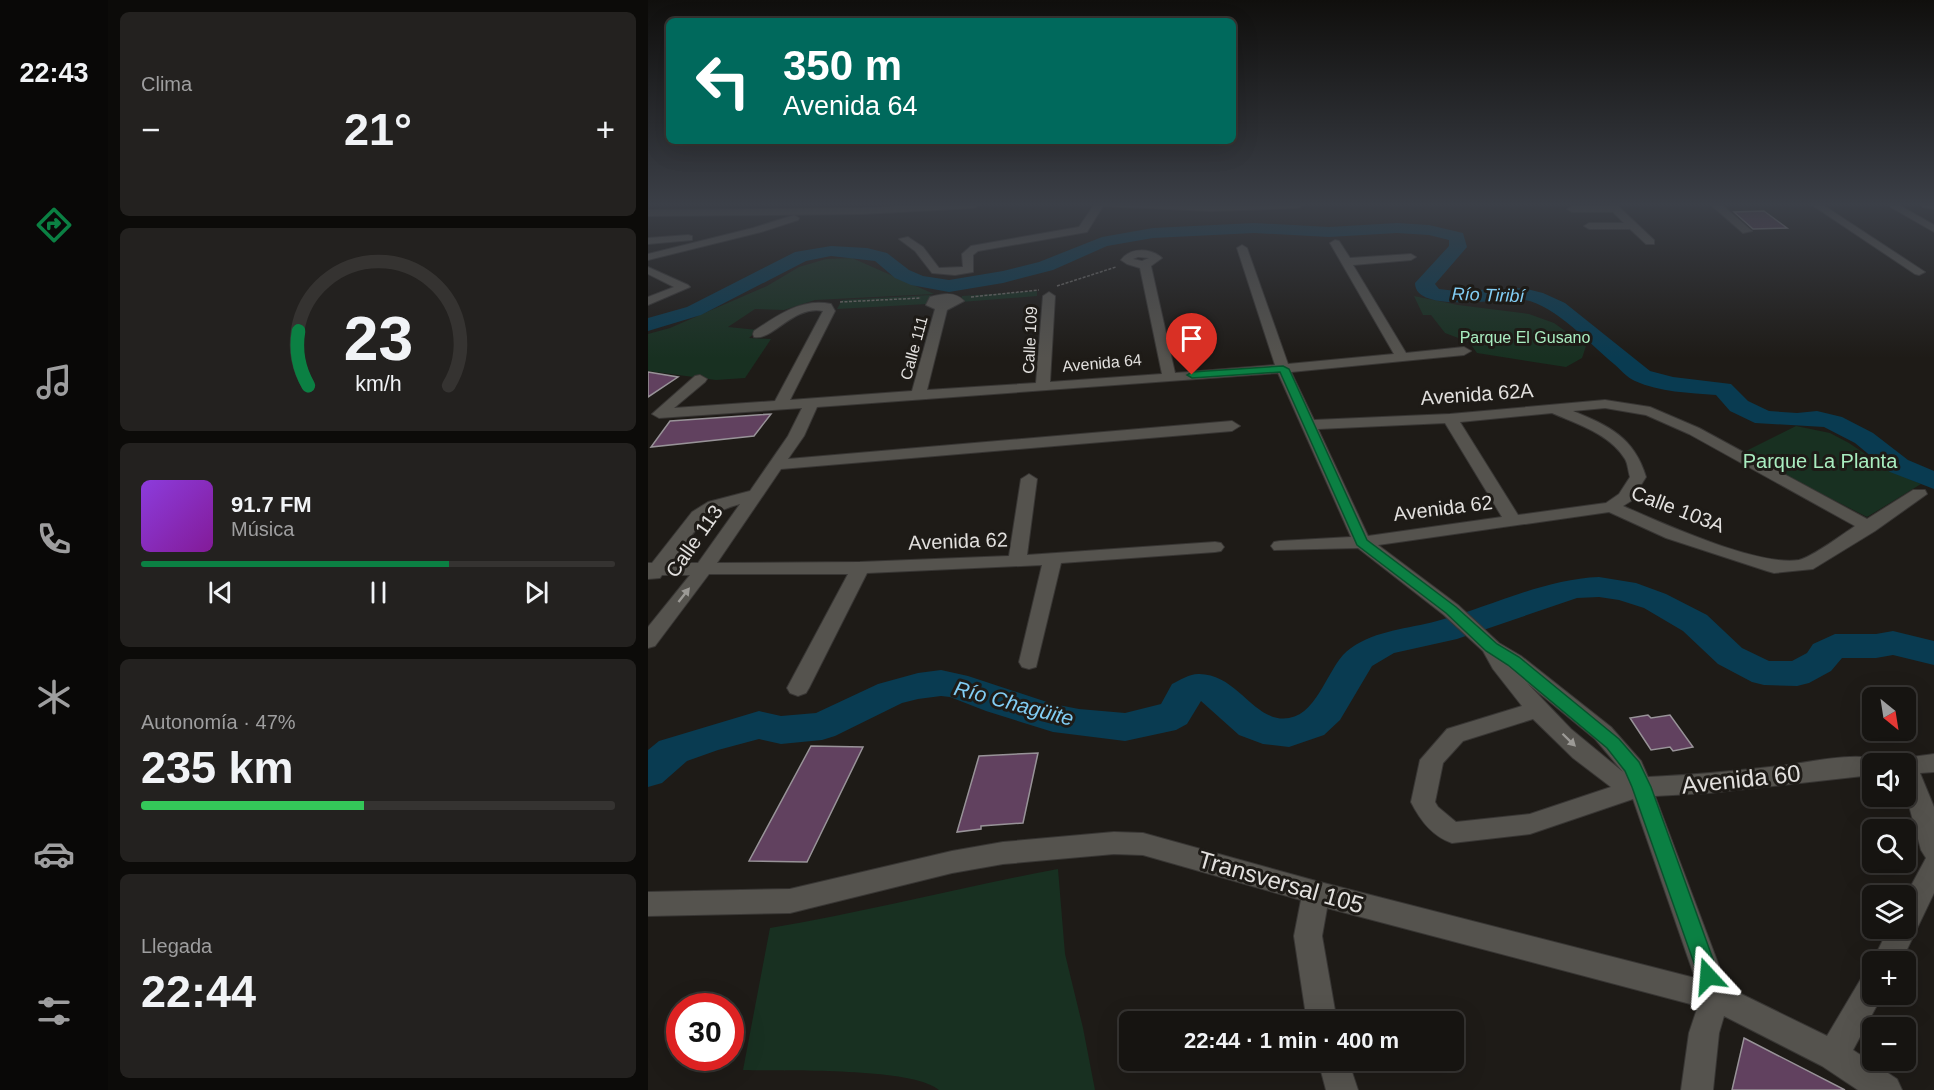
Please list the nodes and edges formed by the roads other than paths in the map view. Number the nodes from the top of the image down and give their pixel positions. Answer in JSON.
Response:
{"nodes":[{"id":1,"x":924,"y":256,"type":"edge"},
{"id":2,"x":967,"y":256,"type":"edge"},
{"id":3,"x":1245,"y":256,"type":"edge"},
{"id":4,"x":1342,"y":256,"type":"edge"},
{"id":5,"x":1893,"y":256,"type":"edge"},
{"id":6,"x":1411,"y":257,"type":"dead end"},
{"id":7,"x":1346,"y":262,"type":"junction"},
{"id":8,"x":1145,"y":264,"type":"dead end"},
{"id":9,"x":648,"y":270,"type":"edge"},
{"id":10,"x":1919,"y":273,"type":"dead end"},
{"id":11,"x":1047,"y":291,"type":"road end"},
{"id":12,"x":648,"y":301,"type":"edge"},
{"id":13,"x":942,"y":307,"type":"dead end"},
{"id":14,"x":759,"y":334,"type":"dead end"},
{"id":15,"x":1464,"y":351,"type":"dead end"},
{"id":16,"x":1402,"y":357,"type":"junction"},
{"id":17,"x":1283,"y":369,"type":"junction"},
{"id":18,"x":1169,"y":376,"type":"junction"},
{"id":19,"x":700,"y":379,"type":"dead end"},
{"id":20,"x":1043,"y":386,"type":"junction"},
{"id":21,"x":918,"y":396,"type":"junction"},
{"id":22,"x":812,"y":403,"type":"junction"},
{"id":23,"x":780,"y":406,"type":"junction"},
{"id":24,"x":1554,"y":409,"type":"junction"},
{"id":25,"x":1450,"y":418,"type":"junction"},
{"id":26,"x":1308,"y":425,"type":"junction"},
{"id":27,"x":1232,"y":426,"type":"dead end"},
{"id":28,"x":774,"y":465,"type":"junction"},
{"id":29,"x":1029,"y":479,"type":"dead end"},
{"id":30,"x":1919,"y":494,"type":"dead end"},
{"id":31,"x":753,"y":495,"type":"junction"},
{"id":32,"x":1611,"y":507,"type":"junction"},
{"id":33,"x":1514,"y":522,"type":"junction"},
{"id":34,"x":1869,"y":527,"type":"junction"},
{"id":35,"x":1362,"y":542,"type":"junction"},
{"id":36,"x":1280,"y":546,"type":"dead end"},
{"id":37,"x":1215,"y":547,"type":"dead end"},
{"id":38,"x":1053,"y":559,"type":"junction"},
{"id":39,"x":1017,"y":561,"type":"junction"},
{"id":40,"x":860,"y":568,"type":"junction"},
{"id":41,"x":703,"y":570,"type":"junction"},
{"id":42,"x":651,"y":573,"type":"edge"},
{"id":43,"x":1476,"y":633,"type":"junction"},
{"id":44,"x":648,"y":641,"type":"edge"},
{"id":45,"x":1029,"y":662,"type":"dead end"},
{"id":46,"x":798,"y":688,"type":"dead end"},
{"id":47,"x":1538,"y":709,"type":"junction"},
{"id":48,"x":1934,"y":763,"type":"edge"},
{"id":49,"x":1916,"y":765,"type":"edge"},
{"id":50,"x":1862,"y":766,"type":"edge"},
{"id":51,"x":1641,"y":787,"type":"junction"},
{"id":52,"x":1916,"y":790,"type":"edge"},
{"id":53,"x":1934,"y":850,"type":"edge"},
{"id":54,"x":1934,"y":866,"type":"edge"},
{"id":55,"x":1316,"y":893,"type":"junction"},
{"id":56,"x":1916,"y":903,"type":"edge"},
{"id":57,"x":648,"y":904,"type":"edge"},
{"id":58,"x":1716,"y":996,"type":"junction"},
{"id":59,"x":1862,"y":1004,"type":"edge"},
{"id":60,"x":1320,"y":1011,"type":"edge"},
{"id":61,"x":1833,"y":1055,"type":"junction"},
{"id":62,"x":1336,"y":1071,"type":"edge"},
{"id":63,"x":1342,"y":1090,"type":"edge"},
{"id":64,"x":1698,"y":1090,"type":"edge"},
{"id":65,"x":1886,"y":1090,"type":"edge"}],
"edges":[{"from":1,"to":2,"type":"street"},
{"from":3,"to":17,"type":"street"},
{"from":4,"to":7,"type":"street"},
{"from":5,"to":10,"type":"street"},
{"from":6,"to":7,"type":"street"},
{"from":7,"to":16,"type":"street"},
{"from":8,"to":18,"type":"street"},
{"from":9,"to":12,"type":"street"},
{"from":11,"to":20,"type":"street","name":"Calle 109"},
{"from":13,"to":21,"type":"street","name":"Calle 111"},
{"from":14,"to":23,"type":"street"},
{"from":15,"to":16,"type":"street","name":"Avenida 64"},
{"from":16,"to":17,"type":"street","name":"Avenida 64"},
{"from":17,"to":18,"type":"street","name":"Avenida 64"},
{"from":17,"to":26,"type":"street"},
{"from":18,"to":20,"type":"street","name":"Avenida 64"},
{"from":19,"to":23,"type":"street","name":"Avenida 64"},
{"from":20,"to":21,"type":"street","name":"Avenida 64"},
{"from":21,"to":22,"type":"street","name":"Avenida 64"},
{"from":22,"to":23,"type":"street","name":"Avenida 64"},
{"from":22,"to":28,"type":"street","name":"Calle 113"},
{"from":24,"to":25,"type":"street","name":"Avenida 62A"},
{"from":24,"to":32,"type":"street","name":"Calle 103A"},
{"from":24,"to":34,"type":"street","name":"Avenida 62A"},
{"from":25,"to":26,"type":"street","name":"Avenida 62A"},
{"from":25,"to":33,"type":"street"},
{"from":26,"to":35,"type":"street"},
{"from":27,"to":28,"type":"street"},
{"from":28,"to":31,"type":"street","name":"Calle 113"},
{"from":29,"to":39,"type":"street"},
{"from":30,"to":34,"type":"street","name":"Calle 103A"},
{"from":31,"to":41,"type":"street","name":"Calle 113"},
{"from":31,"to":42,"type":"street","name":"Calle 113"},
{"from":32,"to":33,"type":"street","name":"Avenida 62"},
{"from":32,"to":34,"type":"street","name":"Calle 103A"},
{"from":33,"to":35,"type":"street","name":"Avenida 62"},
{"from":35,"to":36,"type":"street","name":"Avenida 62"},
{"from":35,"to":43,"type":"street"},
{"from":37,"to":38,"type":"street","name":"Avenida 62"},
{"from":38,"to":39,"type":"street","name":"Avenida 62"},
{"from":38,"to":45,"type":"street"},
{"from":39,"to":40,"type":"street","name":"Avenida 62"},
{"from":40,"to":41,"type":"street","name":"Avenida 62"},
{"from":40,"to":46,"type":"street"},
{"from":41,"to":42,"type":"street","name":"Avenida 62"},
{"from":44,"to":41,"type":"street","name":"Calle 113","one_way":true},
{"from":43,"to":47,"type":"street"},
{"from":43,"to":51,"type":"street"},
{"from":47,"to":51,"type":"street","one_way":true},
{"from":47,"to":51,"type":"street","name":"Avenida 60"},
{"from":48,"to":49,"type":"street"},
{"from":50,"to":51,"type":"street","name":"Avenida 60"},
{"from":51,"to":58,"type":"street"},
{"from":52,"to":53,"type":"street"},
{"from":54,"to":56,"type":"street"},
{"from":55,"to":57,"type":"street","name":"Transversal 105"},
{"from":55,"to":58,"type":"street","name":"Transversal 105"},
{"from":55,"to":60,"type":"street"},
{"from":58,"to":61,"type":"street","name":"Transversal 105"},
{"from":58,"to":64,"type":"street"},
{"from":59,"to":61,"type":"street"},
{"from":61,"to":65,"type":"street","name":"Transversal 105"},
{"from":62,"to":63,"type":"street"}]}
